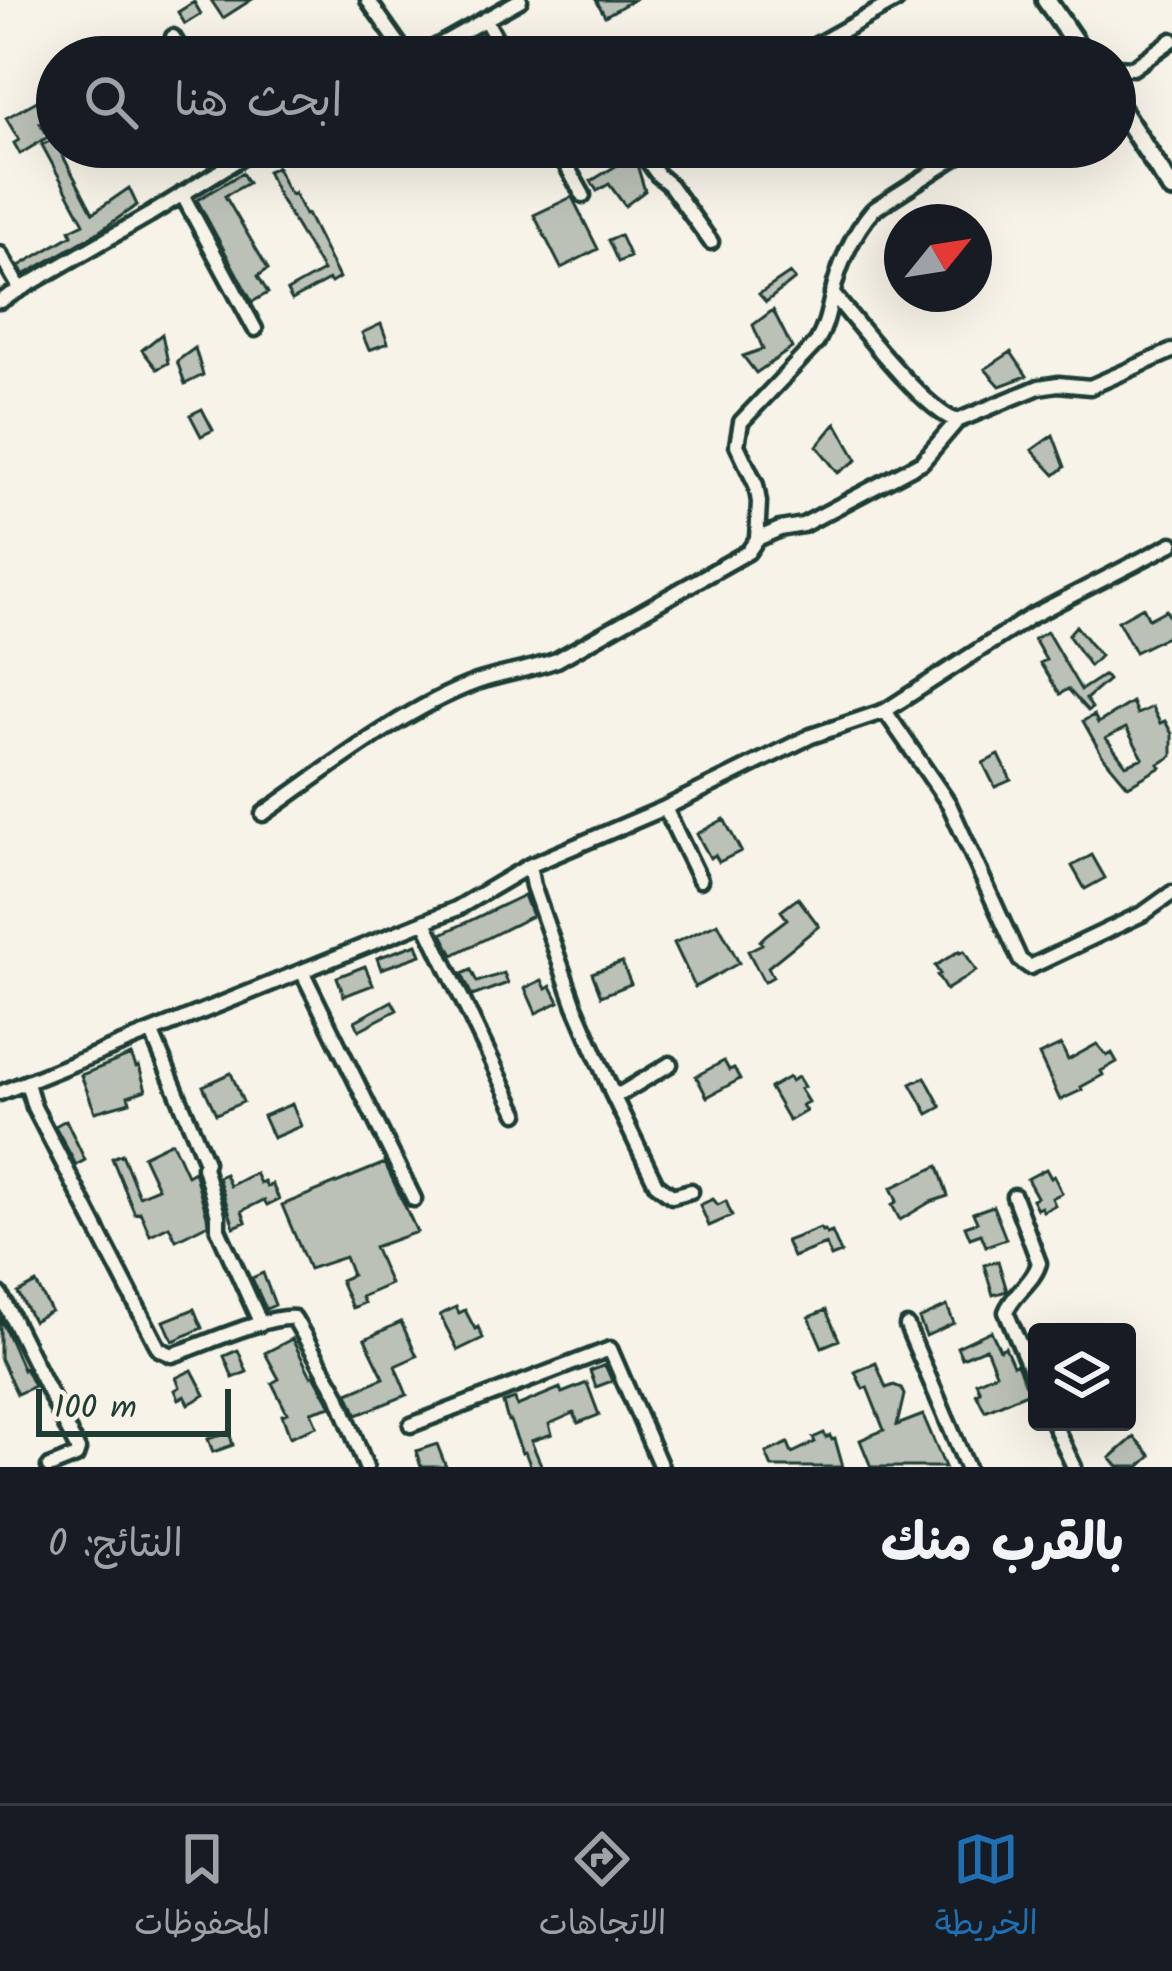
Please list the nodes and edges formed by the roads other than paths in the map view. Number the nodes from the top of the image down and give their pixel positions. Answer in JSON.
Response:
{"nodes":[{"id":1,"x":368,"y":0,"type":"edge"},
{"id":2,"x":520,"y":0,"type":"edge"},
{"id":3,"x":897,"y":0,"type":"edge"},
{"id":4,"x":1046,"y":0,"type":"edge"},
{"id":5,"x":485,"y":19,"type":"junction"},
{"id":6,"x":393,"y":36,"type":"edge"},
{"id":7,"x":455,"y":36,"type":"edge"},
{"id":8,"x":494,"y":36,"type":"edge"},
{"id":9,"x":833,"y":36,"type":"edge"},
{"id":10,"x":1071,"y":36,"type":"edge"},
{"id":11,"x":1172,"y":40,"type":"edge"},
{"id":12,"x":1136,"y":66,"type":"edge"},
{"id":13,"x":1136,"y":134,"type":"edge"},
{"id":14,"x":222,"y":168,"type":"edge"},
{"id":15,"x":568,"y":168,"type":"edge"},
{"id":16,"x":653,"y":168,"type":"edge"},
{"id":17,"x":939,"y":168,"type":"edge"},
{"id":18,"x":1172,"y":189,"type":"edge"},
{"id":19,"x":182,"y":194,"type":"junction"},
{"id":20,"x":584,"y":195,"type":"dead end"},
{"id":21,"x":711,"y":242,"type":"dead end"},
{"id":22,"x":0,"y":254,"type":"edge"},
{"id":23,"x":20,"y":288,"type":"junction"},
{"id":24,"x":832,"y":293,"type":"junction"},
{"id":25,"x":0,"y":301,"type":"edge"},
{"id":26,"x":255,"y":329,"type":"dead end"},
{"id":27,"x":1172,"y":351,"type":"edge"},
{"id":28,"x":957,"y":421,"type":"junction"},
{"id":29,"x":758,"y":539,"type":"junction"},
{"id":30,"x":1172,"y":544,"type":"edge"},
{"id":31,"x":884,"y":711,"type":"junction"},
{"id":32,"x":665,"y":808,"type":"junction"},
{"id":33,"x":263,"y":814,"type":"dead end"},
{"id":34,"x":530,"y":866,"type":"junction"},
{"id":35,"x":700,"y":880,"type":"dead end"},
{"id":36,"x":1172,"y":893,"type":"edge"},
{"id":37,"x":425,"y":922,"type":"junction"},
{"id":38,"x":303,"y":973,"type":"junction"},
{"id":39,"x":152,"y":1033,"type":"junction"},
{"id":40,"x":670,"y":1064,"type":"dead end"},
{"id":41,"x":27,"y":1083,"type":"junction"},
{"id":42,"x":610,"y":1090,"type":"junction"},
{"id":43,"x":0,"y":1094,"type":"edge"},
{"id":44,"x":517,"y":1113,"type":"dead end"},
{"id":45,"x":692,"y":1191,"type":"dead end"},
{"id":46,"x":1014,"y":1196,"type":"dead end"},
{"id":47,"x":413,"y":1199,"type":"dead end"},
{"id":48,"x":0,"y":1294,"type":"edge"},
{"id":49,"x":261,"y":1324,"type":"junction"},
{"id":50,"x":907,"y":1326,"type":"dead end"},
{"id":51,"x":1028,"y":1363,"type":"edge"},
{"id":52,"x":411,"y":1425,"type":"dead end"},
{"id":53,"x":1057,"y":1431,"type":"edge"},
{"id":54,"x":49,"y":1467,"type":"edge"},
{"id":55,"x":366,"y":1467,"type":"edge"},
{"id":56,"x":661,"y":1467,"type":"edge"},
{"id":57,"x":967,"y":1467,"type":"edge"},
{"id":58,"x":1074,"y":1467,"type":"edge"}],
"edges":[{"from":1,"to":6,"type":"street"},
{"from":2,"to":5,"type":"street"},
{"from":3,"to":9,"type":"street"},
{"from":4,"to":10,"type":"street"},
{"from":5,"to":7,"type":"street"},
{"from":5,"to":8,"type":"street"},
{"from":11,"to":12,"type":"street"},
{"from":13,"to":18,"type":"street"},
{"from":14,"to":19,"type":"street"},
{"from":15,"to":20,"type":"street"},
{"from":16,"to":21,"type":"street"},
{"from":17,"to":24,"type":"street"},
{"from":19,"to":23,"type":"street"},
{"from":19,"to":26,"type":"street"},
{"from":22,"to":23,"type":"street"},
{"from":23,"to":25,"type":"street"},
{"from":24,"to":28,"type":"street"},
{"from":24,"to":29,"type":"street"},
{"from":27,"to":28,"type":"street"},
{"from":28,"to":29,"type":"street"},
{"from":29,"to":33,"type":"street"},
{"from":30,"to":31,"type":"street"},
{"from":31,"to":32,"type":"street"},
{"from":31,"to":36,"type":"street"},
{"from":32,"to":34,"type":"street"},
{"from":32,"to":35,"type":"street"},
{"from":34,"to":37,"type":"street"},
{"from":34,"to":42,"type":"street"},
{"from":37,"to":38,"type":"street"},
{"from":37,"to":44,"type":"street"},
{"from":38,"to":39,"type":"street"},
{"from":38,"to":47,"type":"street"},
{"from":39,"to":41,"type":"street"},
{"from":39,"to":49,"type":"street"},
{"from":40,"to":42,"type":"street"},
{"from":41,"to":43,"type":"street"},
{"from":41,"to":49,"type":"street"},
{"from":42,"to":45,"type":"street"},
{"from":46,"to":51,"type":"street"},
{"from":48,"to":54,"type":"street"},
{"from":49,"to":55,"type":"street"},
{"from":50,"to":57,"type":"street"},
{"from":52,"to":56,"type":"street"},
{"from":53,"to":58,"type":"street"}]}
